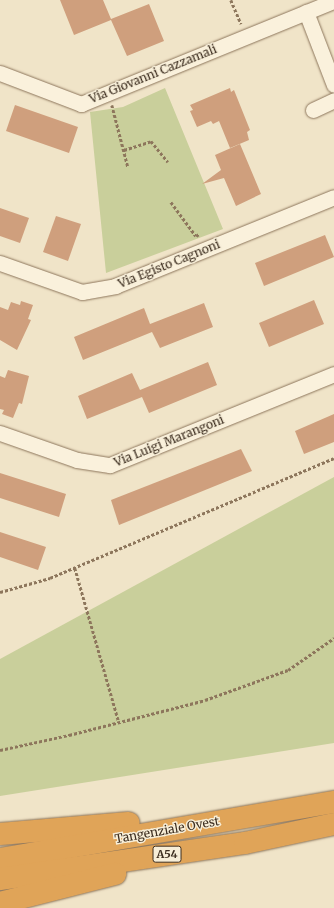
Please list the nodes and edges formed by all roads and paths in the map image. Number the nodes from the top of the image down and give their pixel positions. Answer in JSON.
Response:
{"nodes":[{"id":1,"x":334,"y":1,"type":"edge"},
{"id":2,"x":306,"y":12,"type":"junction"},
{"id":3,"x":0,"y":73,"type":"edge"},
{"id":4,"x":334,"y":86,"type":"edge"},
{"id":5,"x":334,"y":100,"type":"edge"},
{"id":6,"x":112,"y":104,"type":"dead end"},
{"id":7,"x":313,"y":110,"type":"dead end"},
{"id":8,"x":124,"y":150,"type":"junction"},
{"id":9,"x":168,"y":162,"type":"dead end"},
{"id":10,"x":128,"y":167,"type":"dead end"},
{"id":11,"x":334,"y":197,"type":"edge"},
{"id":12,"x":171,"y":202,"type":"dead end"},
{"id":13,"x":202,"y":234,"type":"dead end"},
{"id":14,"x":0,"y":263,"type":"edge"},
{"id":15,"x":334,"y":374,"type":"edge"},
{"id":16,"x":0,"y":433,"type":"edge"},
{"id":17,"x":334,"y":458,"type":"edge"},
{"id":18,"x":75,"y":568,"type":"junction"},
{"id":19,"x":0,"y":592,"type":"edge"},
{"id":20,"x":334,"y":638,"type":"edge"},
{"id":21,"x":119,"y":722,"type":"junction"},
{"id":22,"x":0,"y":750,"type":"edge"},
{"id":23,"x":334,"y":802,"type":"edge"},
{"id":24,"x":305,"y":807,"type":"junction"},
{"id":25,"x":334,"y":824,"type":"edge"},
{"id":26,"x":0,"y":834,"type":"edge"},
{"id":27,"x":245,"y":843,"type":"junction"},
{"id":28,"x":0,"y":859,"type":"edge"},
{"id":29,"x":0,"y":879,"type":"edge"},
{"id":30,"x":0,"y":903,"type":"edge"}],
"edges":[{"from":1,"to":2,"type":"street","name":"Via Giovanni Cazzamali"},
{"from":2,"to":3,"type":"street","name":"Via Giovanni Cazzamali"},
{"from":2,"to":4,"type":"street"},
{"from":5,"to":7,"type":"street"},
{"from":6,"to":8,"type":"path"},
{"from":8,"to":9,"type":"path"},
{"from":8,"to":10,"type":"path"},
{"from":11,"to":14,"type":"street","name":"Via Egisto Cagnoni"},
{"from":12,"to":13,"type":"path"},
{"from":15,"to":16,"type":"street","name":"Via Luigi Marangoni"},
{"from":17,"to":18,"type":"path"},
{"from":18,"to":19,"type":"path"},
{"from":18,"to":21,"type":"path"},
{"from":20,"to":21,"type":"path"},
{"from":21,"to":22,"type":"path"},
{"from":23,"to":24,"type":"highway","name":"Tangenziale Ovest","number":"A54"},
{"from":24,"to":26,"type":"highway"},
{"from":24,"to":28,"type":"highway","name":"Tangenziale Ovest","number":"A54"},
{"from":25,"to":27,"type":"highway","name":"Tangenziale Ovest","number":"A54"},
{"from":27,"to":29,"type":"highway","name":"Tangenziale Ovest","number":"A54"},
{"from":27,"to":30,"type":"highway"}]}
